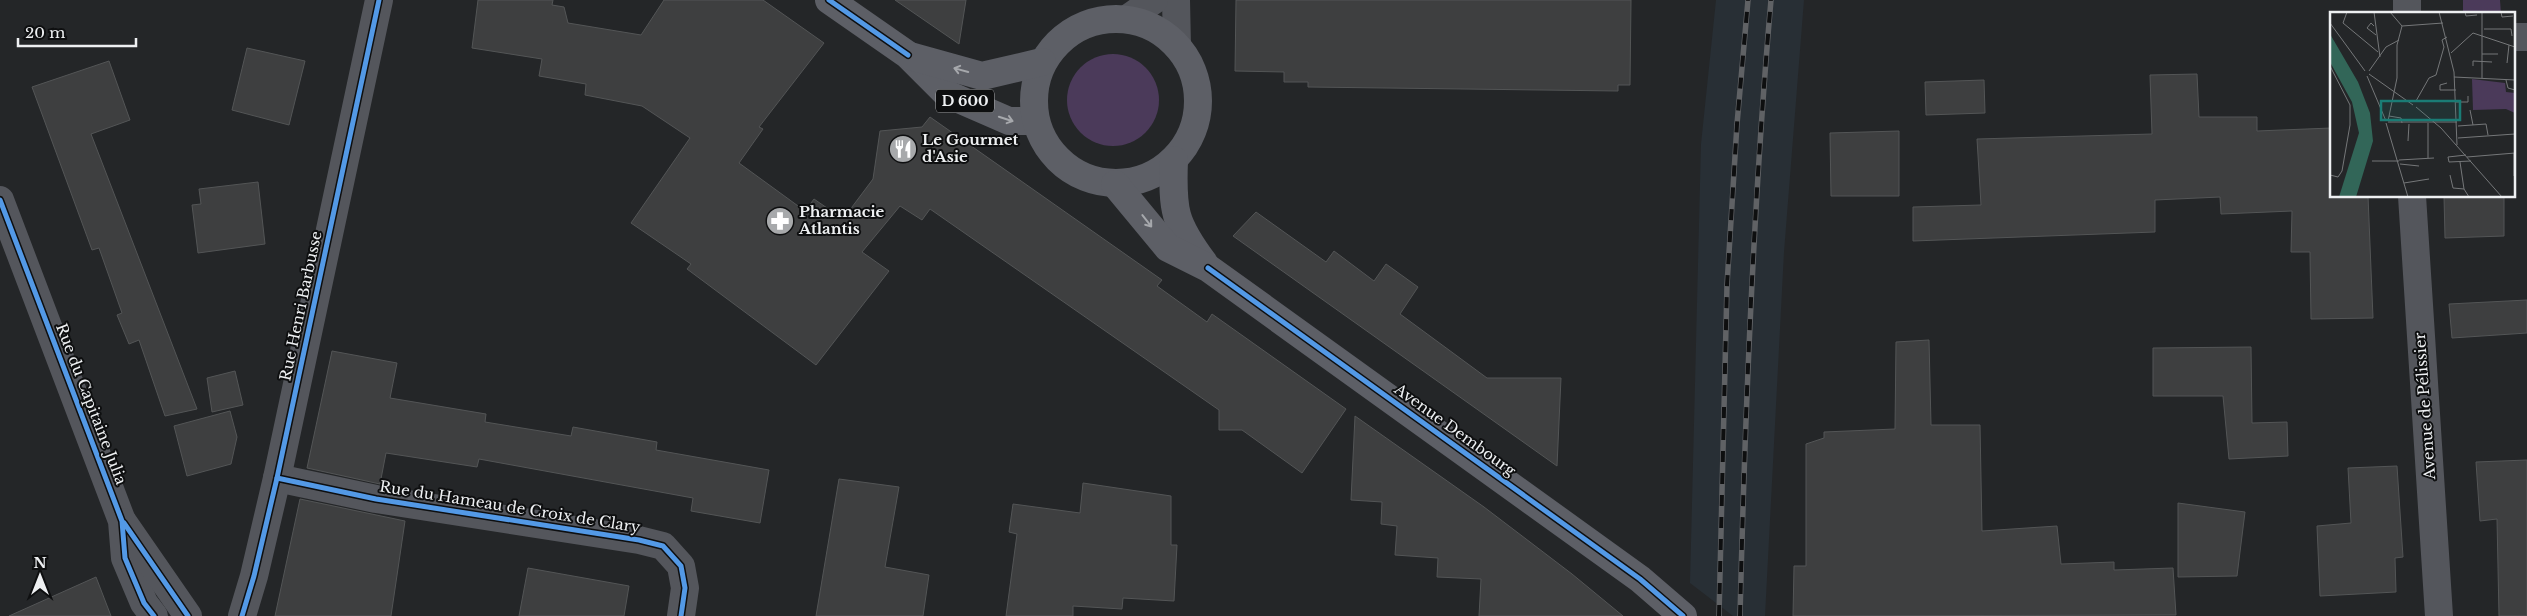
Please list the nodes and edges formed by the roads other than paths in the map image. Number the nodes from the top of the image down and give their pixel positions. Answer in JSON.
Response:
{"nodes":[{"id":1,"x":379,"y":0,"type":"edge"},
{"id":2,"x":829,"y":0,"type":"edge"},
{"id":3,"x":1154,"y":0,"type":"edge"},
{"id":4,"x":1176,"y":0,"type":"edge"},
{"id":5,"x":1127,"y":19,"type":"junction"},
{"id":6,"x":2514,"y":37,"type":"edge"},
{"id":7,"x":2527,"y":37,"type":"edge"},
{"id":8,"x":1177,"y":46,"type":"junction"},
{"id":9,"x":908,"y":56,"type":"junction"},
{"id":10,"x":1042,"y":62,"type":"junction"},
{"id":11,"x":1035,"y":121,"type":"junction"},
{"id":12,"x":1174,"y":160,"type":"junction"},
{"id":13,"x":1116,"y":184,"type":"junction"},
{"id":14,"x":2412,"y":198,"type":"edge"},
{"id":15,"x":0,"y":200,"type":"edge"},
{"id":16,"x":1208,"y":268,"type":"junction"},
{"id":17,"x":277,"y":478,"type":"junction"},
{"id":18,"x":122,"y":521,"type":"junction"},
{"id":19,"x":154,"y":616,"type":"edge"},
{"id":20,"x":188,"y":616,"type":"edge"},
{"id":21,"x":242,"y":616,"type":"edge"},
{"id":22,"x":682,"y":616,"type":"edge"},
{"id":23,"x":1684,"y":616,"type":"edge"},
{"id":24,"x":2439,"y":616,"type":"edge"}],
"edges":[{"from":1,"to":17,"type":"street","name":"Rue Henri Barbusse"},
{"from":2,"to":9,"type":"main road","number":"D 600"},
{"from":3,"to":5,"type":"street"},
{"from":4,"to":8,"type":"street"},
{"from":5,"to":8,"type":"main road"},
{"from":5,"to":10,"type":"main road"},
{"from":6,"to":7,"type":"street"},
{"from":8,"to":12,"type":"main road"},
{"from":10,"to":9,"type":"main road","number":"D 600","one_way":true},
{"from":9,"to":11,"type":"main road","number":"D 600","one_way":true},
{"from":10,"to":11,"type":"main road"},
{"from":11,"to":13,"type":"main road"},
{"from":12,"to":13,"type":"main road"},
{"from":12,"to":16,"type":"main road","name":"Avenue Dembourg"},
{"from":13,"to":16,"type":"main road","name":"Avenue Dembourg","one_way":true},
{"from":14,"to":24,"type":"street","name":"Avenue de Pélissier"},
{"from":15,"to":18,"type":"street","name":"Rue du Capitaine Julia"},
{"from":16,"to":23,"type":"main road","name":"Avenue Dembourg"},
{"from":17,"to":21,"type":"street","name":"Rue Henri Barbusse"},
{"from":17,"to":22,"type":"street","name":"Rue du Hameau de Croix de Clary"},
{"from":18,"to":19,"type":"street","name":"Rue du Capitaine Julia"},
{"from":18,"to":20,"type":"street"}]}
